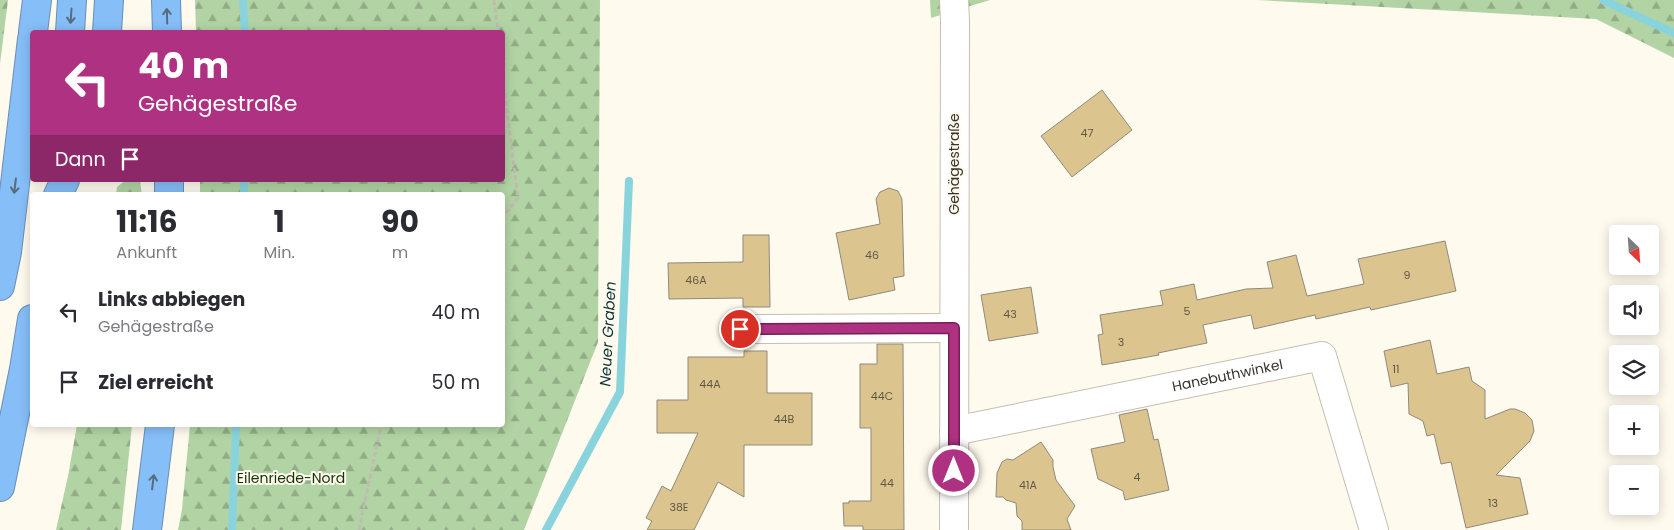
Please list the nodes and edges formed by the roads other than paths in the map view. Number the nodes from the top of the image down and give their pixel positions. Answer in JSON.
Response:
{"nodes":[{"id":1,"x":37,"y":0,"type":"edge"},
{"id":2,"x":72,"y":0,"type":"edge"},
{"id":3,"x":109,"y":0,"type":"edge"},
{"id":4,"x":166,"y":0,"type":"edge"},
{"id":5,"x":954,"y":0,"type":"edge"},
{"id":6,"x":33,"y":30,"type":"edge"},
{"id":7,"x":70,"y":30,"type":"edge"},
{"id":8,"x":107,"y":30,"type":"edge"},
{"id":9,"x":167,"y":30,"type":"edge"},
{"id":10,"x":30,"y":56,"type":"edge"},
{"id":11,"x":0,"y":286,"type":"edge"},
{"id":12,"x":954,"y":328,"type":"junction"},
{"id":13,"x":740,"y":329,"type":"dead end"},
{"id":14,"x":30,"y":332,"type":"edge"},
{"id":15,"x":160,"y":427,"type":"edge"},
{"id":16,"x":954,"y":431,"type":"junction"},
{"id":17,"x":0,"y":487,"type":"edge"},
{"id":18,"x":147,"y":530,"type":"edge"},
{"id":19,"x":954,"y":530,"type":"edge"},
{"id":20,"x":1374,"y":530,"type":"edge"}],
"edges":[{"from":1,"to":6,"type":"highway"},
{"from":2,"to":7,"type":"highway","one_way":true},
{"from":3,"to":8,"type":"highway"},
{"from":9,"to":4,"type":"highway","one_way":true},
{"from":5,"to":12,"type":"street","name":"Gehägestraße"},
{"from":10,"to":11,"type":"highway","one_way":true},
{"from":12,"to":13,"type":"street"},
{"from":12,"to":16,"type":"street","name":"Gehägestraße"},
{"from":14,"to":17,"type":"highway"},
{"from":18,"to":15,"type":"highway","one_way":true},
{"from":16,"to":19,"type":"street","name":"Gehägestraße"},
{"from":16,"to":20,"type":"street","name":"Hanebuthwinkel"}]}
